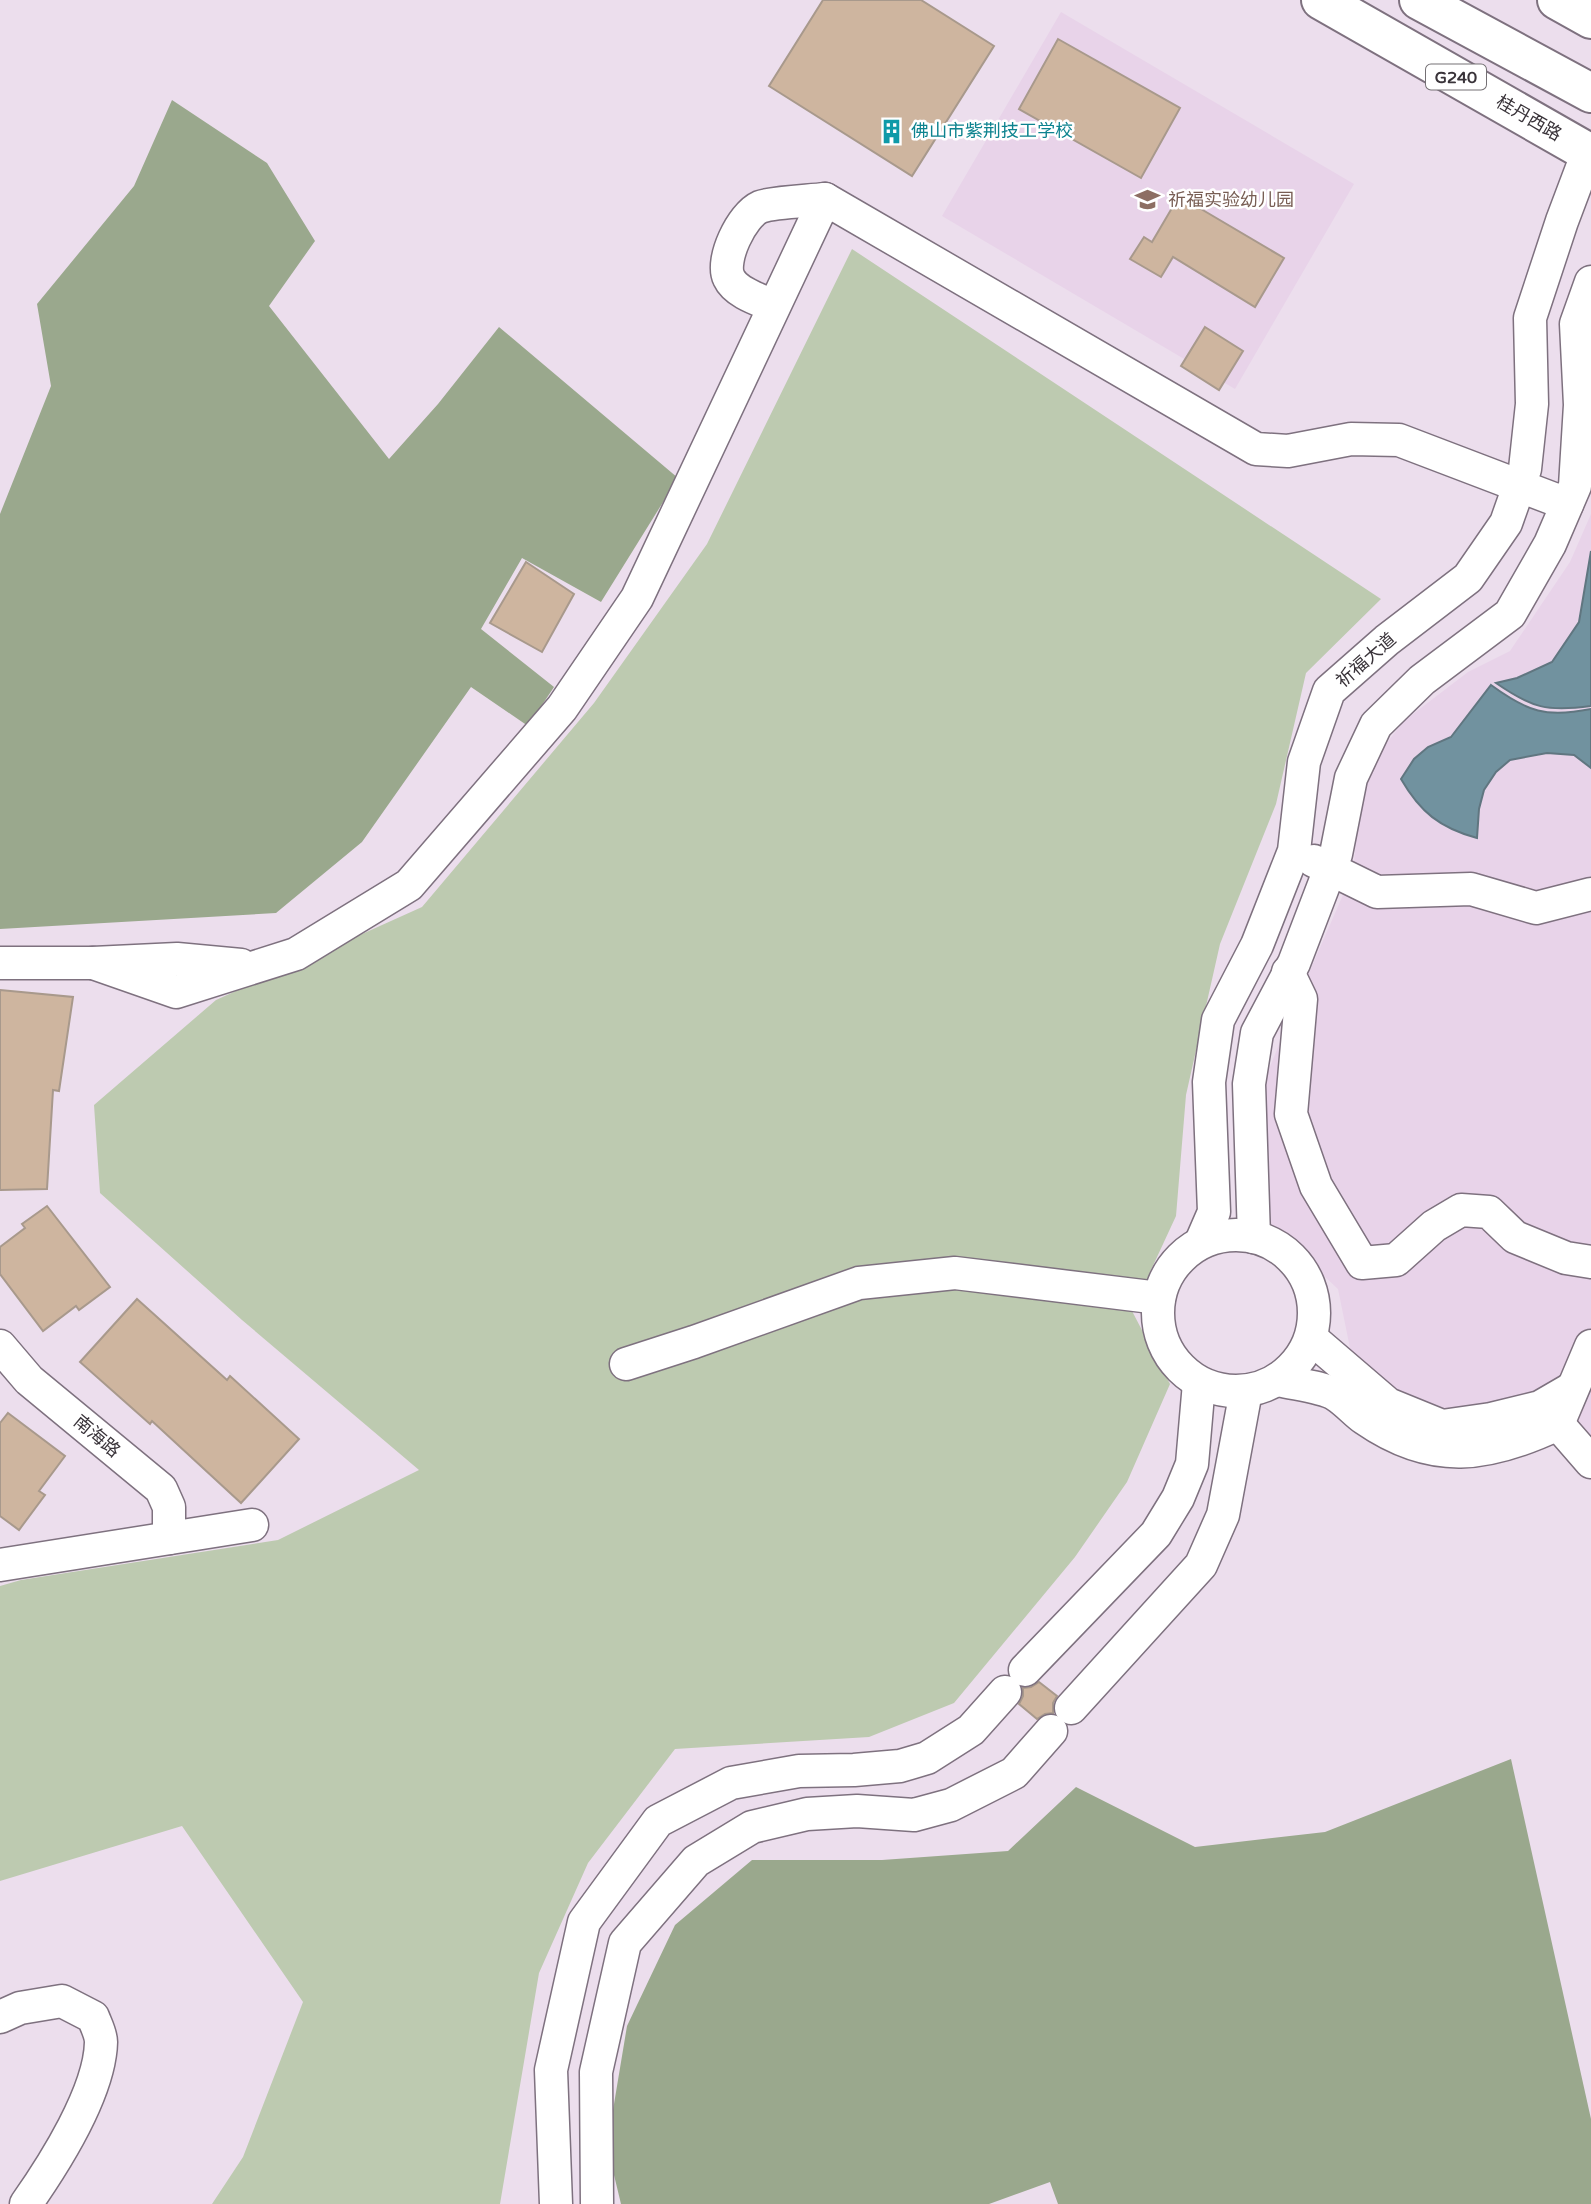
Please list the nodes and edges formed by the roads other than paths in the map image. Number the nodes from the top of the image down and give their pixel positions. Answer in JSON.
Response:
{"nodes":[{"id":1,"x":1321,"y":0,"type":"edge"},
{"id":2,"x":1419,"y":0,"type":"edge"},
{"id":3,"x":1558,"y":0,"type":"edge"},
{"id":4,"x":1591,"y":19,"type":"edge"},
{"id":5,"x":1591,"y":93,"type":"edge"},
{"id":6,"x":1590,"y":153,"type":"edge"},
{"id":7,"x":825,"y":199,"type":"junction"},
{"id":8,"x":1591,"y":282,"type":"edge"},
{"id":9,"x":774,"y":306,"type":"junction"},
{"id":10,"x":1519,"y":486,"type":"junction"},
{"id":11,"x":1567,"y":504,"type":"junction"},
{"id":12,"x":1293,"y":851,"type":"junction"},
{"id":13,"x":1330,"y":869,"type":"junction"},
{"id":14,"x":1591,"y":894,"type":"edge"},
{"id":15,"x":0,"y":963,"type":"edge"},
{"id":16,"x":1288,"y":972,"type":"junction"},
{"id":17,"x":1254,"y":1237,"type":"junction"},
{"id":18,"x":1200,"y":1242,"type":"junction"},
{"id":19,"x":1591,"y":1262,"type":"edge"},
{"id":20,"x":1159,"y":1297,"type":"junction"},
{"id":21,"x":1311,"y":1338,"type":"junction"},
{"id":22,"x":0,"y":1346,"type":"edge"},
{"id":23,"x":1591,"y":1346,"type":"edge"},
{"id":24,"x":626,"y":1364,"type":"dead end"},
{"id":25,"x":1279,"y":1380,"type":"junction"},
{"id":26,"x":1199,"y":1383,"type":"junction"},
{"id":27,"x":1571,"y":1389,"type":"junction"},
{"id":28,"x":1246,"y":1391,"type":"junction"},
{"id":29,"x":1558,"y":1424,"type":"junction"},
{"id":30,"x":1591,"y":1462,"type":"edge"},
{"id":31,"x":252,"y":1525,"type":"dead end"},
{"id":32,"x":169,"y":1538,"type":"junction"},
{"id":33,"x":0,"y":1565,"type":"edge"},
{"id":34,"x":0,"y":2017,"type":"edge"},
{"id":35,"x":26,"y":2204,"type":"edge"},
{"id":36,"x":556,"y":2204,"type":"edge"},
{"id":37,"x":597,"y":2204,"type":"edge"}],
"edges":[{"from":1,"to":6,"type":"main road","name":"桂丹西路","number":"G240"},
{"from":2,"to":5,"type":"main road","number":"G240"},
{"from":3,"to":4,"type":"main road"},
{"from":6,"to":10,"type":"street","name":"祈福大道"},
{"from":7,"to":9,"type":"street"},
{"from":7,"to":9,"type":"street"},
{"from":7,"to":10,"type":"street"},
{"from":8,"to":11,"type":"street"},
{"from":9,"to":15,"type":"street"},
{"from":10,"to":11,"type":"street"},
{"from":10,"to":12,"type":"street","name":"祈福大道"},
{"from":11,"to":13,"type":"street"},
{"from":12,"to":13,"type":"street"},
{"from":12,"to":18,"type":"street","name":"祈福大道"},
{"from":13,"to":14,"type":"street"},
{"from":13,"to":16,"type":"street"},
{"from":16,"to":17,"type":"street"},
{"from":16,"to":19,"type":"street"},
{"from":17,"to":18,"type":"street"},
{"from":17,"to":21,"type":"street"},
{"from":18,"to":20,"type":"street"},
{"from":20,"to":24,"type":"street"},
{"from":20,"to":26,"type":"street"},
{"from":21,"to":25,"type":"street"},
{"from":21,"to":27,"type":"street"},
{"from":22,"to":32,"type":"street","name":"南海路"},
{"from":23,"to":27,"type":"street"},
{"from":25,"to":28,"type":"street"},
{"from":25,"to":29,"type":"street"},
{"from":26,"to":28,"type":"street"},
{"from":26,"to":36,"type":"street"},
{"from":27,"to":29,"type":"street"},
{"from":28,"to":37,"type":"street"},
{"from":29,"to":30,"type":"street"},
{"from":31,"to":32,"type":"street"},
{"from":32,"to":33,"type":"street"},
{"from":34,"to":35,"type":"street"}]}
